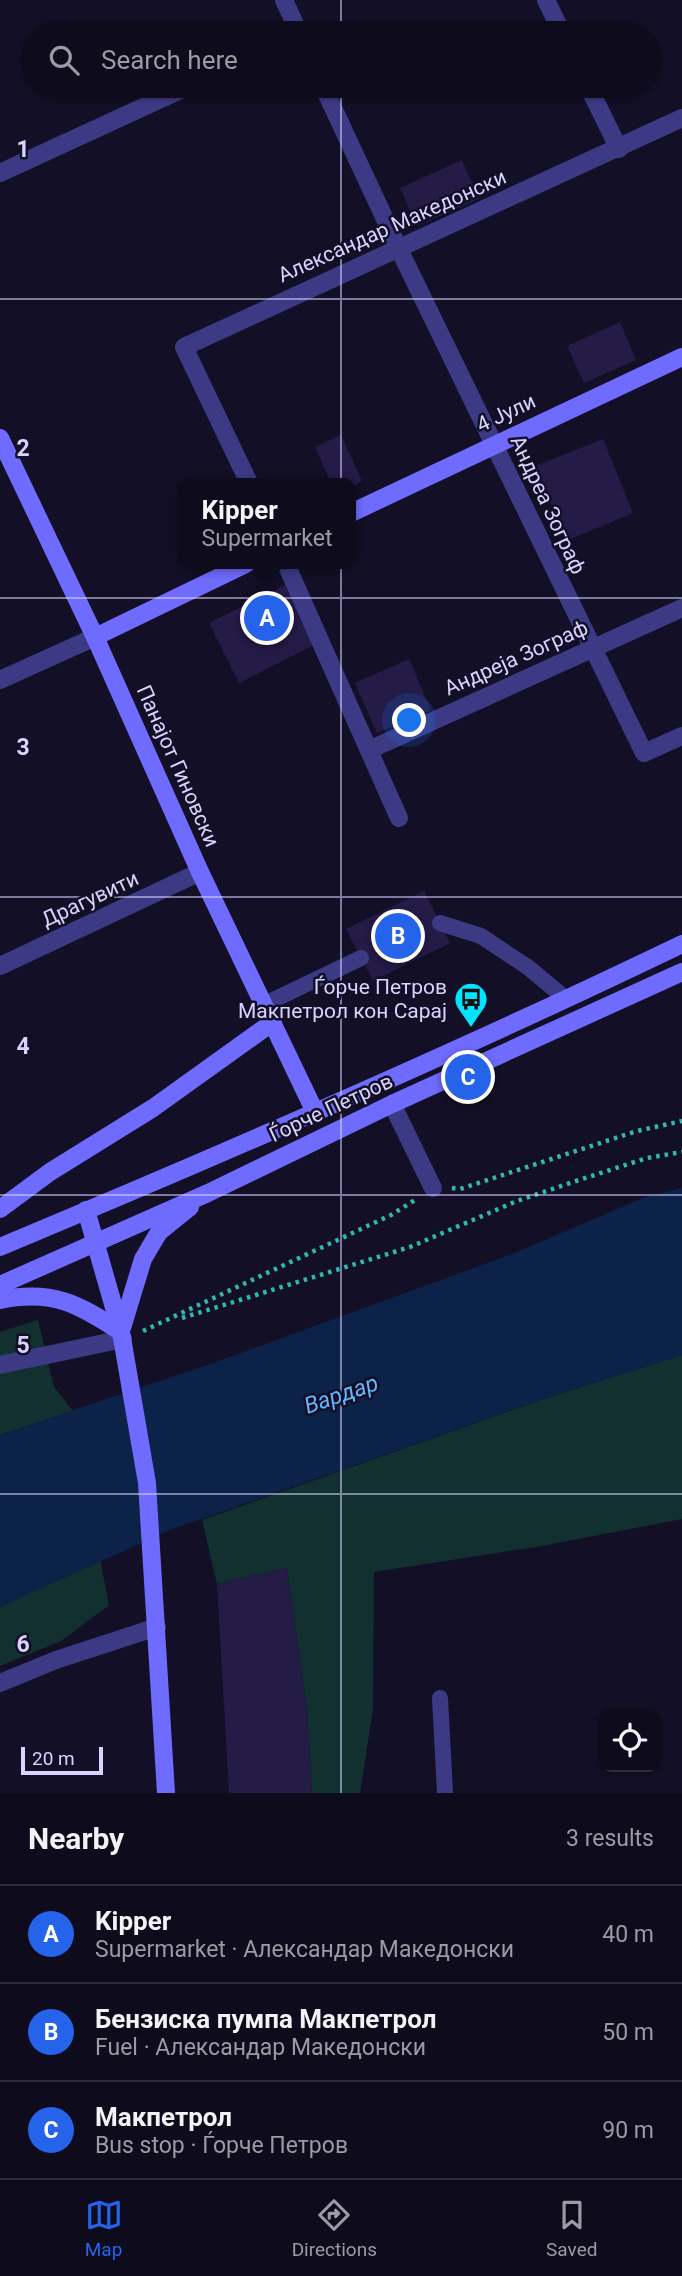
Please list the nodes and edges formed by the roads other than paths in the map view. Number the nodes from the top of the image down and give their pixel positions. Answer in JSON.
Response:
{"nodes":[{"id":1,"x":284,"y":0,"type":"edge"},
{"id":2,"x":546,"y":0,"type":"edge"},
{"id":3,"x":294,"y":21,"type":"edge"},
{"id":4,"x":556,"y":21,"type":"edge"},
{"id":5,"x":163,"y":98,"type":"edge"},
{"id":6,"x":329,"y":98,"type":"edge"},
{"id":7,"x":594,"y":98,"type":"edge"},
{"id":8,"x":682,"y":118,"type":"edge"},
{"id":9,"x":619,"y":149,"type":"junction"},
{"id":10,"x":0,"y":173,"type":"edge"},
{"id":11,"x":398,"y":247,"type":"junction"},
{"id":12,"x":682,"y":357,"type":"edge"},
{"id":13,"x":0,"y":438,"type":"edge"},
{"id":14,"x":494,"y":444,"type":"junction"},
{"id":15,"x":247,"y":478,"type":"edge"},
{"id":16,"x":356,"y":511,"type":"edge"},
{"id":17,"x":236,"y":569,"type":"edge"},
{"id":18,"x":288,"y":569,"type":"edge"},
{"id":19,"x":682,"y":608,"type":"edge"},
{"id":20,"x":95,"y":637,"type":"junction"},
{"id":21,"x":591,"y":650,"type":"junction"},
{"id":22,"x":0,"y":680,"type":"edge"},
{"id":23,"x":682,"y":736,"type":"edge"},
{"id":24,"x":369,"y":750,"type":"junction"},
{"id":25,"x":399,"y":818,"type":"dead end"},
{"id":26,"x":200,"y":872,"type":"junction"},
{"id":27,"x":440,"y":923,"type":"dead end"},
{"id":28,"x":682,"y":944,"type":"edge"},
{"id":29,"x":361,"y":958,"type":"dead end"},
{"id":30,"x":0,"y":966,"type":"edge"},
{"id":31,"x":682,"y":972,"type":"edge"},
{"id":32,"x":566,"y":999,"type":"junction"},
{"id":33,"x":265,"y":1004,"type":"junction"},
{"id":34,"x":273,"y":1022,"type":"junction"},
{"id":35,"x":392,"y":1104,"type":"junction"},
{"id":36,"x":315,"y":1112,"type":"junction"},
{"id":37,"x":433,"y":1188,"type":"dead end"},
{"id":38,"x":208,"y":1193,"type":"junction"},
{"id":39,"x":0,"y":1209,"type":"edge"},
{"id":40,"x":86,"y":1210,"type":"junction"},
{"id":41,"x":97,"y":1242,"type":"junction"},
{"id":42,"x":0,"y":1247,"type":"edge"},
{"id":43,"x":0,"y":1285,"type":"edge"},
{"id":44,"x":0,"y":1300,"type":"edge"},
{"id":45,"x":123,"y":1342,"type":"junction"},
{"id":46,"x":0,"y":1365,"type":"edge"},
{"id":47,"x":157,"y":1627,"type":"junction"},
{"id":48,"x":0,"y":1683,"type":"edge"},
{"id":49,"x":440,"y":1698,"type":"dead end"},
{"id":50,"x":166,"y":1793,"type":"edge"},
{"id":51,"x":445,"y":1793,"type":"edge"}],
"edges":[{"from":1,"to":3,"type":"street"},
{"from":2,"to":4,"type":"street"},
{"from":5,"to":10,"type":"street"},
{"from":6,"to":11,"type":"street","name":"Андреа Зограф"},
{"from":7,"to":9,"type":"street"},
{"from":8,"to":9,"type":"street","name":"Александар Македонски"},
{"from":9,"to":11,"type":"street","name":"Александар Македонски"},
{"from":11,"to":14,"type":"street","name":"Андреа Зограф"},
{"from":11,"to":15,"type":"street","name":"Александар Македонски"},
{"from":12,"to":14,"type":"main road","name":"4 Јули"},
{"from":13,"to":20,"type":"main road","name":"Панајот Гиновски"},
{"from":14,"to":16,"type":"main road","name":"4 Јули"},
{"from":14,"to":21,"type":"street","name":"Андреа Зограф"},
{"from":17,"to":20,"type":"main road"},
{"from":18,"to":24,"type":"street"},
{"from":19,"to":21,"type":"street","name":"Андреја Зограф"},
{"from":20,"to":22,"type":"street"},
{"from":20,"to":26,"type":"main road","name":"Панајот Гиновски"},
{"from":21,"to":23,"type":"street","name":"Андреа Зограф"},
{"from":21,"to":24,"type":"street","name":"Андреја Зограф"},
{"from":24,"to":25,"type":"street"},
{"from":26,"to":30,"type":"street","name":"Драгувити"},
{"from":26,"to":33,"type":"main road","name":"Панајот Гиновски"},
{"from":27,"to":32,"type":"lane"},
{"from":28,"to":32,"type":"main road","name":"Ѓорче Петров"},
{"from":29,"to":33,"type":"lane"},
{"from":31,"to":35,"type":"main road","name":"Ѓорче Петров"},
{"from":32,"to":36,"type":"main road","name":"Ѓорче Петров"},
{"from":33,"to":34,"type":"main road","name":"Панајот Гиновски"},
{"from":34,"to":36,"type":"main road","name":"Панајот Гиновски"},
{"from":34,"to":39,"type":"main road"},
{"from":35,"to":37,"type":"street"},
{"from":35,"to":38,"type":"main road","name":"Ѓорче Петров"},
{"from":36,"to":40,"type":"main road","name":"Ѓорче Петров"},
{"from":38,"to":41,"type":"main road","name":"Ѓорче Петров"},
{"from":38,"to":45,"type":"main road"},
{"from":40,"to":41,"type":"main road"},
{"from":40,"to":42,"type":"main road","name":"Ѓорче Петров"},
{"from":41,"to":43,"type":"main road","name":"Ѓорче Петров"},
{"from":41,"to":45,"type":"main road"},
{"from":44,"to":45,"type":"main road"},
{"from":45,"to":46,"type":"street"},
{"from":45,"to":47,"type":"main road"},
{"from":47,"to":48,"type":"street"},
{"from":47,"to":50,"type":"main road"},
{"from":49,"to":51,"type":"lane"}]}
